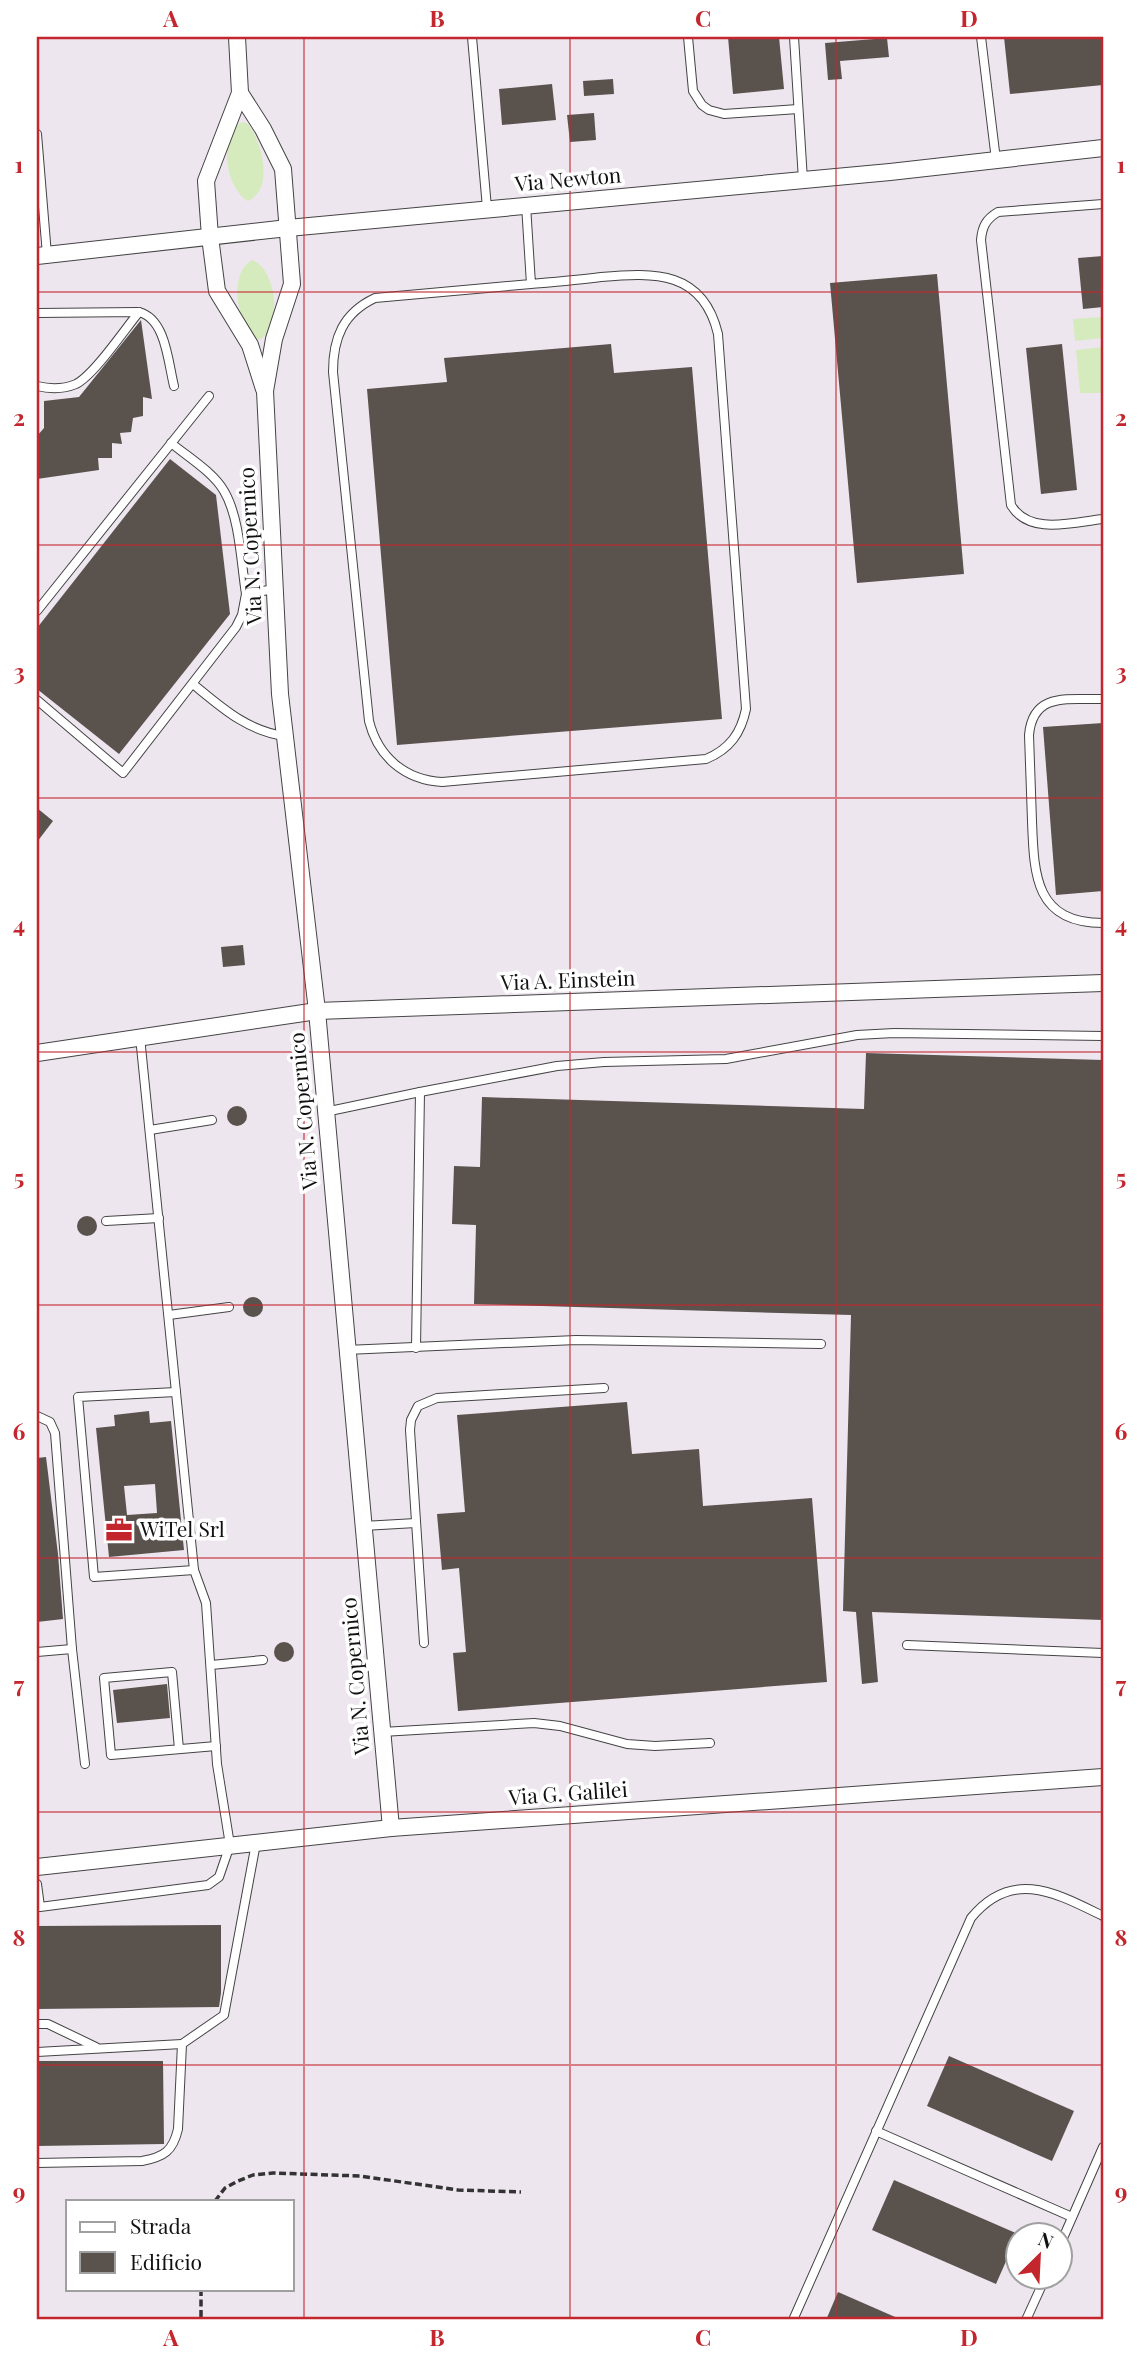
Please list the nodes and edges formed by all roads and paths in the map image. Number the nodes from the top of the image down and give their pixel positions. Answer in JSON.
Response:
{"nodes":[{"id":1,"x":237,"y":37,"type":"edge"},
{"id":2,"x":472,"y":37,"type":"edge"},
{"id":3,"x":688,"y":37,"type":"edge"},
{"id":4,"x":793,"y":37,"type":"edge"},
{"id":5,"x":981,"y":37,"type":"edge"},
{"id":6,"x":240,"y":93,"type":"junction"},
{"id":7,"x":798,"y":109,"type":"junction"},
{"id":8,"x":37,"y":134,"type":"edge"},
{"id":9,"x":1103,"y":148,"type":"edge"},
{"id":10,"x":996,"y":160,"type":"junction"},
{"id":11,"x":803,"y":180,"type":"junction"},
{"id":12,"x":1103,"y":204,"type":"edge"},
{"id":13,"x":526,"y":205,"type":"junction"},
{"id":14,"x":487,"y":208,"type":"junction"},
{"id":15,"x":40,"y":209,"type":"edge"},
{"id":16,"x":288,"y":228,"type":"junction"},
{"id":17,"x":210,"y":237,"type":"junction"},
{"id":18,"x":42,"y":255,"type":"edge"},
{"id":19,"x":531,"y":284,"type":"junction"},
{"id":20,"x":139,"y":312,"type":"junction"},
{"id":21,"x":37,"y":313,"type":"edge"},
{"id":22,"x":37,"y":386,"type":"edge"},
{"id":23,"x":174,"y":386,"type":"dead end"},
{"id":24,"x":265,"y":391,"type":"junction"},
{"id":25,"x":209,"y":396,"type":"dead end"},
{"id":26,"x":171,"y":443,"type":"junction"},
{"id":27,"x":1103,"y":519,"type":"edge"},
{"id":28,"x":274,"y":589,"type":"junction"},
{"id":29,"x":246,"y":594,"type":"junction"},
{"id":30,"x":37,"y":611,"type":"edge"},
{"id":31,"x":193,"y":684,"type":"junction"},
{"id":32,"x":1103,"y":699,"type":"edge"},
{"id":33,"x":37,"y":700,"type":"edge"},
{"id":34,"x":285,"y":736,"type":"junction"},
{"id":35,"x":1103,"y":923,"type":"edge"},
{"id":36,"x":1103,"y":983,"type":"edge"},
{"id":37,"x":317,"y":1011,"type":"junction"},
{"id":38,"x":1103,"y":1036,"type":"edge"},
{"id":39,"x":140,"y":1037,"type":"junction"},
{"id":40,"x":37,"y":1053,"type":"edge"},
{"id":41,"x":420,"y":1091,"type":"junction"},
{"id":42,"x":326,"y":1112,"type":"junction"},
{"id":43,"x":212,"y":1119,"type":"dead end"},
{"id":44,"x":150,"y":1130,"type":"junction"},
{"id":45,"x":159,"y":1218,"type":"junction"},
{"id":46,"x":106,"y":1221,"type":"dead end"},
{"id":47,"x":229,"y":1307,"type":"dead end"},
{"id":48,"x":169,"y":1315,"type":"junction"},
{"id":49,"x":821,"y":1344,"type":"dead end"},
{"id":50,"x":416,"y":1348,"type":"junction"},
{"id":51,"x":346,"y":1350,"type":"junction"},
{"id":52,"x":604,"y":1388,"type":"dead end"},
{"id":53,"x":176,"y":1392,"type":"junction"},
{"id":54,"x":37,"y":1416,"type":"edge"},
{"id":55,"x":416,"y":1523,"type":"junction"},
{"id":56,"x":363,"y":1526,"type":"junction"},
{"id":57,"x":194,"y":1570,"type":"junction"},
{"id":58,"x":424,"y":1643,"type":"dead end"},
{"id":59,"x":907,"y":1645,"type":"dead end"},
{"id":60,"x":72,"y":1648,"type":"junction"},
{"id":61,"x":37,"y":1652,"type":"edge"},
{"id":62,"x":1103,"y":1653,"type":"edge"},
{"id":63,"x":262,"y":1661,"type":"dead end"},
{"id":64,"x":211,"y":1665,"type":"junction"},
{"id":65,"x":382,"y":1732,"type":"junction"},
{"id":66,"x":710,"y":1742,"type":"dead end"},
{"id":67,"x":216,"y":1746,"type":"junction"},
{"id":68,"x":179,"y":1749,"type":"junction"},
{"id":69,"x":85,"y":1764,"type":"dead end"},
{"id":70,"x":1103,"y":1777,"type":"edge"},
{"id":71,"x":391,"y":1828,"type":"junction"},
{"id":72,"x":256,"y":1843,"type":"junction"},
{"id":73,"x":230,"y":1845,"type":"junction"},
{"id":74,"x":37,"y":1867,"type":"edge"},
{"id":75,"x":37,"y":1884,"type":"edge"},
{"id":76,"x":1103,"y":1916,"type":"edge"},
{"id":77,"x":37,"y":2024,"type":"edge"},
{"id":78,"x":182,"y":2044,"type":"junction"},
{"id":79,"x":99,"y":2049,"type":"junction"},
{"id":80,"x":37,"y":2052,"type":"edge"},
{"id":81,"x":876,"y":2130,"type":"junction"},
{"id":82,"x":1103,"y":2147,"type":"edge"},
{"id":83,"x":37,"y":2163,"type":"edge"},
{"id":84,"x":521,"y":2192,"type":"dead end"},
{"id":85,"x":216,"y":2200,"type":"edge"},
{"id":86,"x":1072,"y":2217,"type":"junction"},
{"id":87,"x":1071,"y":2220,"type":"edge"},
{"id":88,"x":201,"y":2290,"type":"edge"},
{"id":89,"x":1040,"y":2290,"type":"edge"},
{"id":90,"x":201,"y":2320,"type":"edge"},
{"id":91,"x":793,"y":2320,"type":"edge"},
{"id":92,"x":1026,"y":2320,"type":"edge"}],
"edges":[{"from":1,"to":6,"type":"street"},
{"from":2,"to":14,"type":"lane"},
{"from":3,"to":7,"type":"lane"},
{"from":4,"to":7,"type":"lane"},
{"from":5,"to":10,"type":"lane"},
{"from":6,"to":16,"type":"street"},
{"from":6,"to":17,"type":"street"},
{"from":7,"to":11,"type":"lane"},
{"from":8,"to":15,"type":"lane"},
{"from":9,"to":10,"type":"street","name":"Via Newton"},
{"from":10,"to":11,"type":"street","name":"Via Newton"},
{"from":11,"to":13,"type":"street","name":"Via Newton"},
{"from":12,"to":27,"type":"lane"},
{"from":13,"to":14,"type":"street","name":"Via Newton"},
{"from":13,"to":19,"type":"lane"},
{"from":14,"to":16,"type":"street","name":"Via Newton"},
{"from":15,"to":18,"type":"lane"},
{"from":16,"to":17,"type":"street","name":"Via Newton"},
{"from":16,"to":24,"type":"street"},
{"from":17,"to":18,"type":"street","name":"Via Newton"},
{"from":17,"to":24,"type":"street"},
{"from":19,"to":19,"type":"lane"},
{"from":20,"to":21,"type":"lane"},
{"from":20,"to":22,"type":"lane"},
{"from":20,"to":23,"type":"lane"},
{"from":24,"to":28,"type":"street","name":"Via N. Copernico"},
{"from":25,"to":26,"type":"lane"},
{"from":26,"to":29,"type":"lane"},
{"from":26,"to":30,"type":"lane"},
{"from":28,"to":29,"type":"lane"},
{"from":28,"to":34,"type":"street","name":"Via N. Copernico"},
{"from":29,"to":31,"type":"lane"},
{"from":31,"to":33,"type":"lane"},
{"from":31,"to":34,"type":"lane"},
{"from":32,"to":35,"type":"lane"},
{"from":34,"to":37,"type":"street","name":"Via N. Copernico"},
{"from":36,"to":37,"type":"street","name":"Via A. Einstein"},
{"from":37,"to":39,"type":"street","name":"Via A. Einstein"},
{"from":37,"to":42,"type":"street","name":"Via N. Copernico"},
{"from":38,"to":41,"type":"lane"},
{"from":39,"to":40,"type":"street","name":"Via A. Einstein"},
{"from":39,"to":44,"type":"lane"},
{"from":41,"to":42,"type":"lane"},
{"from":41,"to":50,"type":"lane"},
{"from":42,"to":51,"type":"street","name":"Via N. Copernico"},
{"from":43,"to":44,"type":"lane"},
{"from":44,"to":45,"type":"lane"},
{"from":45,"to":46,"type":"lane"},
{"from":45,"to":48,"type":"lane"},
{"from":47,"to":48,"type":"lane"},
{"from":48,"to":53,"type":"lane"},
{"from":49,"to":50,"type":"lane"},
{"from":50,"to":51,"type":"lane"},
{"from":51,"to":56,"type":"street","name":"Via N. Copernico"},
{"from":52,"to":55,"type":"lane"},
{"from":53,"to":57,"type":"lane"},
{"from":53,"to":57,"type":"lane"},
{"from":54,"to":60,"type":"lane"},
{"from":55,"to":56,"type":"lane"},
{"from":55,"to":58,"type":"lane"},
{"from":56,"to":65,"type":"street","name":"Via N. Copernico"},
{"from":57,"to":64,"type":"lane"},
{"from":59,"to":62,"type":"lane"},
{"from":60,"to":61,"type":"lane"},
{"from":60,"to":69,"type":"lane"},
{"from":63,"to":64,"type":"lane"},
{"from":64,"to":67,"type":"lane"},
{"from":65,"to":66,"type":"lane"},
{"from":65,"to":71,"type":"street","name":"Via N. Copernico"},
{"from":67,"to":68,"type":"lane"},
{"from":67,"to":73,"type":"lane"},
{"from":68,"to":68,"type":"lane"},
{"from":70,"to":71,"type":"street","name":"Via G. Galilei"},
{"from":71,"to":72,"type":"street","name":"Via G. Galilei"},
{"from":72,"to":73,"type":"street","name":"Via G. Galilei"},
{"from":72,"to":78,"type":"lane"},
{"from":73,"to":74,"type":"street","name":"Via G. Galilei"},
{"from":73,"to":75,"type":"lane"},
{"from":76,"to":81,"type":"lane"},
{"from":77,"to":79,"type":"lane"},
{"from":78,"to":79,"type":"lane"},
{"from":78,"to":83,"type":"lane"},
{"from":79,"to":80,"type":"lane"},
{"from":81,"to":86,"type":"lane"},
{"from":81,"to":91,"type":"lane"},
{"from":82,"to":86,"type":"lane"},
{"from":84,"to":85,"type":"path"},
{"from":86,"to":87,"type":"lane"},
{"from":88,"to":90,"type":"path"},
{"from":89,"to":92,"type":"lane"}]}
